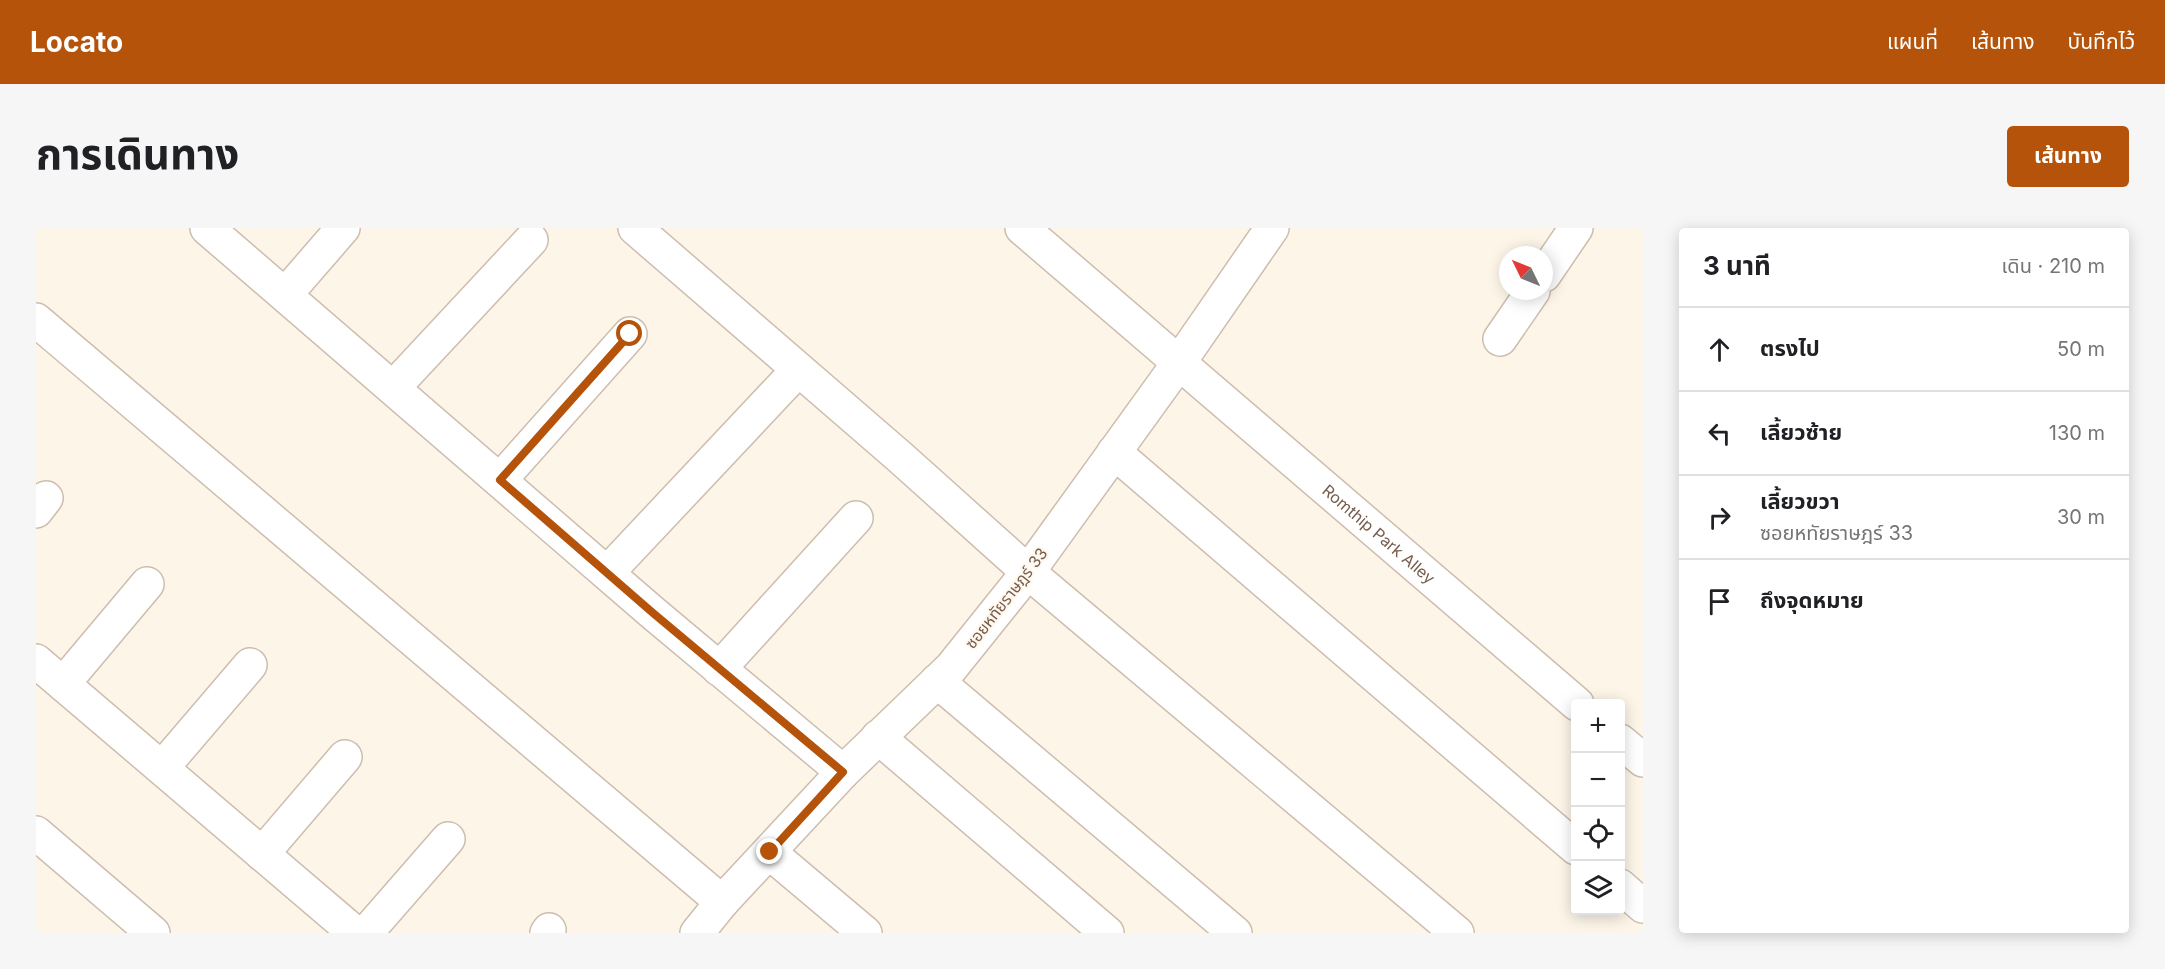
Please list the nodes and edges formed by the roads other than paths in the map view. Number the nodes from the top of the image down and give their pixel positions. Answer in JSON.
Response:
{"nodes":[{"id":1,"x":207,"y":228,"type":"edge"},
{"id":2,"x":343,"y":228,"type":"edge"},
{"id":3,"x":635,"y":228,"type":"edge"},
{"id":4,"x":1022,"y":228,"type":"edge"},
{"id":5,"x":1272,"y":228,"type":"edge"},
{"id":6,"x":1576,"y":228,"type":"edge"},
{"id":7,"x":531,"y":240,"type":"dead end"},
{"id":8,"x":1553,"y":262,"type":"edge"},
{"id":9,"x":285,"y":295,"type":"junction"},
{"id":10,"x":1527,"y":300,"type":"edge"},
{"id":11,"x":36,"y":320,"type":"edge"},
{"id":12,"x":630,"y":334,"type":"dead end"},
{"id":13,"x":1500,"y":339,"type":"dead end"},
{"id":14,"x":1178,"y":364,"type":"junction"},
{"id":15,"x":798,"y":370,"type":"junction"},
{"id":16,"x":393,"y":388,"type":"junction"},
{"id":17,"x":1114,"y":452,"type":"junction"},
{"id":18,"x":500,"y":480,"type":"junction"},
{"id":19,"x":856,"y":518,"type":"dead end"},
{"id":20,"x":1028,"y":572,"type":"junction"},
{"id":21,"x":607,"y":573,"type":"junction"},
{"id":22,"x":147,"y":584,"type":"dead end"},
{"id":23,"x":36,"y":661,"type":"edge"},
{"id":24,"x":250,"y":665,"type":"dead end"},
{"id":25,"x":719,"y":669,"type":"junction"},
{"id":26,"x":937,"y":681,"type":"junction"},
{"id":27,"x":63,"y":684,"type":"junction"},
{"id":28,"x":1571,"y":699,"type":"edge"},
{"id":29,"x":878,"y":737,"type":"junction"},
{"id":30,"x":1625,"y":745,"type":"edge"},
{"id":31,"x":345,"y":757,"type":"dead end"},
{"id":32,"x":1643,"y":760,"type":"edge"},
{"id":33,"x":162,"y":768,"type":"junction"},
{"id":34,"x":843,"y":772,"type":"junction"},
{"id":35,"x":36,"y":833,"type":"edge"},
{"id":36,"x":448,"y":839,"type":"dead end"},
{"id":37,"x":1571,"y":845,"type":"edge"},
{"id":38,"x":770,"y":852,"type":"junction"},
{"id":39,"x":262,"y":854,"type":"junction"},
{"id":40,"x":1625,"y":890,"type":"edge"},
{"id":41,"x":1643,"y":906,"type":"edge"},
{"id":42,"x":710,"y":923,"type":"edge"},
{"id":43,"x":338,"y":928,"type":"edge"},
{"id":44,"x":153,"y":933,"type":"edge"},
{"id":45,"x":366,"y":933,"type":"edge"},
{"id":46,"x":865,"y":933,"type":"edge"},
{"id":47,"x":1107,"y":933,"type":"edge"},
{"id":48,"x":1235,"y":933,"type":"edge"},
{"id":49,"x":1457,"y":933,"type":"edge"}],
"edges":[{"from":1,"to":9,"type":"street"},
{"from":2,"to":9,"type":"street"},
{"from":3,"to":15,"type":"street"},
{"from":4,"to":14,"type":"street","name":"Romthip Park Alley"},
{"from":5,"to":14,"type":"street","name":"ซอยหทัยราษฎร์ 33"},
{"from":6,"to":8,"type":"street"},
{"from":7,"to":16,"type":"street"},
{"from":9,"to":16,"type":"street"},
{"from":10,"to":13,"type":"street"},
{"from":11,"to":42,"type":"street"},
{"from":12,"to":18,"type":"street"},
{"from":14,"to":17,"type":"street","name":"ซอยหทัยราษฎร์ 33"},
{"from":14,"to":28,"type":"street","name":"Romthip Park Alley"},
{"from":15,"to":20,"type":"street"},
{"from":15,"to":21,"type":"street"},
{"from":16,"to":18,"type":"street"},
{"from":17,"to":20,"type":"street","name":"ซอยหทัยราษฎร์ 33"},
{"from":17,"to":37,"type":"street"},
{"from":18,"to":21,"type":"street"},
{"from":19,"to":25,"type":"street"},
{"from":20,"to":26,"type":"street","name":"ซอยหทัยราษฎร์ 33"},
{"from":20,"to":49,"type":"street"},
{"from":21,"to":25,"type":"street"},
{"from":22,"to":27,"type":"street"},
{"from":23,"to":27,"type":"street"},
{"from":24,"to":33,"type":"street"},
{"from":25,"to":34,"type":"street"},
{"from":26,"to":29,"type":"street","name":"ซอยหทัยราษฎร์ 33"},
{"from":26,"to":48,"type":"street"},
{"from":27,"to":33,"type":"street"},
{"from":29,"to":34,"type":"street","name":"ซอยหทัยราษฎร์ 33"},
{"from":29,"to":47,"type":"street"},
{"from":30,"to":32,"type":"street"},
{"from":31,"to":39,"type":"street"},
{"from":33,"to":39,"type":"street"},
{"from":34,"to":38,"type":"street","name":"ซอยหทัยราษฎร์ 33"},
{"from":35,"to":44,"type":"street"},
{"from":36,"to":45,"type":"street"},
{"from":38,"to":42,"type":"street","name":"ซอยหทัยราษฎร์ 33"},
{"from":38,"to":46,"type":"street"},
{"from":39,"to":43,"type":"street"},
{"from":40,"to":41,"type":"street"}]}
